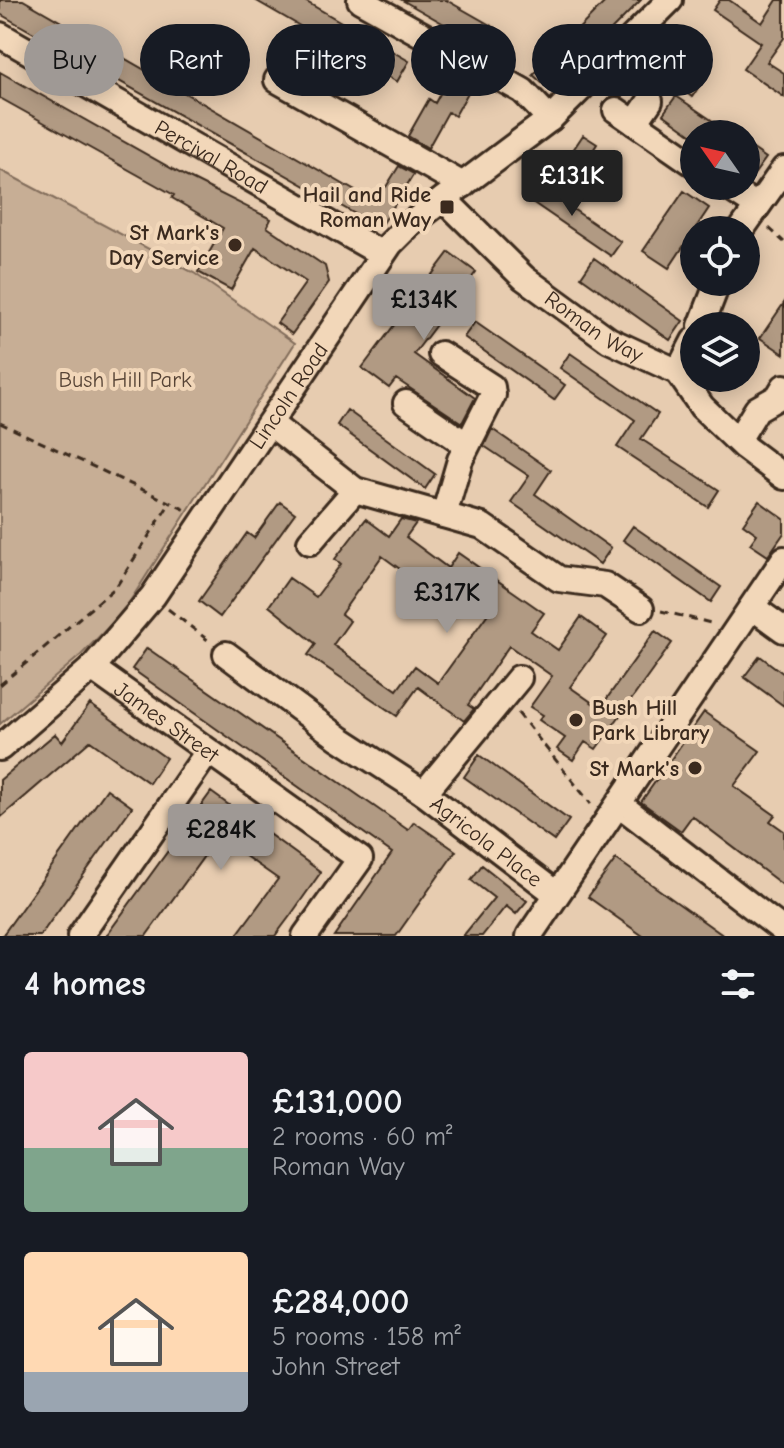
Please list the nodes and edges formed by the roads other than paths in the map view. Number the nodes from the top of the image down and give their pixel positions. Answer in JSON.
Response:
{"nodes":[{"id":1,"x":360,"y":0,"type":"edge"},
{"id":2,"x":670,"y":0,"type":"edge"},
{"id":3,"x":0,"y":35,"type":"edge"},
{"id":4,"x":302,"y":96,"type":"edge"},
{"id":5,"x":650,"y":101,"type":"dead end"},
{"id":6,"x":550,"y":119,"type":"junction"},
{"id":7,"x":680,"y":154,"type":"edge"},
{"id":8,"x":784,"y":169,"type":"edge"},
{"id":9,"x":454,"y":192,"type":"junction"},
{"id":10,"x":743,"y":200,"type":"edge"},
{"id":11,"x":763,"y":217,"type":"junction"},
{"id":12,"x":760,"y":219,"type":"edge"},
{"id":13,"x":382,"y":254,"type":"junction"},
{"id":14,"x":441,"y":354,"type":"dead end"},
{"id":15,"x":680,"y":368,"type":"edge"},
{"id":16,"x":678,"y":372,"type":"junction"},
{"id":17,"x":784,"y":387,"type":"edge"},
{"id":18,"x":406,"y":403,"type":"dead end"},
{"id":19,"x":271,"y":424,"type":"junction"},
{"id":20,"x":738,"y":440,"type":"junction"},
{"id":21,"x":467,"y":445,"type":"junction"},
{"id":22,"x":784,"y":477,"type":"edge"},
{"id":23,"x":355,"y":490,"type":"junction"},
{"id":24,"x":444,"y":515,"type":"junction"},
{"id":25,"x":310,"y":542,"type":"dead end"},
{"id":26,"x":784,"y":559,"type":"edge"},
{"id":27,"x":752,"y":607,"type":"junction"},
{"id":28,"x":641,"y":609,"type":"road end"},
{"id":29,"x":784,"y":630,"type":"edge"},
{"id":30,"x":226,"y":654,"type":"road end"},
{"id":31,"x":92,"y":668,"type":"junction"},
{"id":32,"x":512,"y":688,"type":"road end"},
{"id":33,"x":0,"y":748,"type":"edge"},
{"id":34,"x":207,"y":753,"type":"junction"},
{"id":35,"x":424,"y":793,"type":"junction"},
{"id":36,"x":613,"y":813,"type":"junction"},
{"id":37,"x":555,"y":893,"type":"junction"},
{"id":38,"x":784,"y":931,"type":"edge"},
{"id":39,"x":80,"y":936,"type":"edge"},
{"id":40,"x":305,"y":936,"type":"edge"},
{"id":41,"x":529,"y":936,"type":"edge"}],
"edges":[{"from":1,"to":6,"type":"street"},
{"from":2,"to":6,"type":"street","name":"Lincoln Road"},
{"from":3,"to":13,"type":"street","name":"Percival Road"},
{"from":4,"to":9,"type":"street","name":"Roman Way"},
{"from":5,"to":7,"type":"street"},
{"from":6,"to":9,"type":"street","name":"Lincoln Road"},
{"from":8,"to":11,"type":"street"},
{"from":9,"to":13,"type":"street","name":"Lincoln Road"},
{"from":9,"to":16,"type":"street","name":"Roman Way"},
{"from":10,"to":11,"type":"street"},
{"from":11,"to":12,"type":"street"},
{"from":13,"to":19,"type":"street","name":"Lincoln Road"},
{"from":14,"to":21,"type":"street"},
{"from":15,"to":16,"type":"street"},
{"from":16,"to":20,"type":"street"},
{"from":17,"to":20,"type":"street"},
{"from":18,"to":21,"type":"street"},
{"from":19,"to":23,"type":"street"},
{"from":19,"to":31,"type":"street","name":"Lincoln Road"},
{"from":20,"to":22,"type":"street"},
{"from":21,"to":24,"type":"street"},
{"from":23,"to":24,"type":"street"},
{"from":23,"to":25,"type":"street"},
{"from":24,"to":28,"type":"street"},
{"from":26,"to":27,"type":"street"},
{"from":27,"to":29,"type":"street"},
{"from":27,"to":36,"type":"street"},
{"from":30,"to":35,"type":"street"},
{"from":31,"to":33,"type":"street","name":"Lincoln Road"},
{"from":31,"to":34,"type":"street","name":"James Street"},
{"from":32,"to":35,"type":"street","name":"Agricola Place"},
{"from":34,"to":39,"type":"street"},
{"from":34,"to":40,"type":"street","name":"James Street"},
{"from":35,"to":37,"type":"street","name":"Agricola Place"},
{"from":36,"to":37,"type":"street"},
{"from":36,"to":38,"type":"street"},
{"from":37,"to":41,"type":"street"}]}
